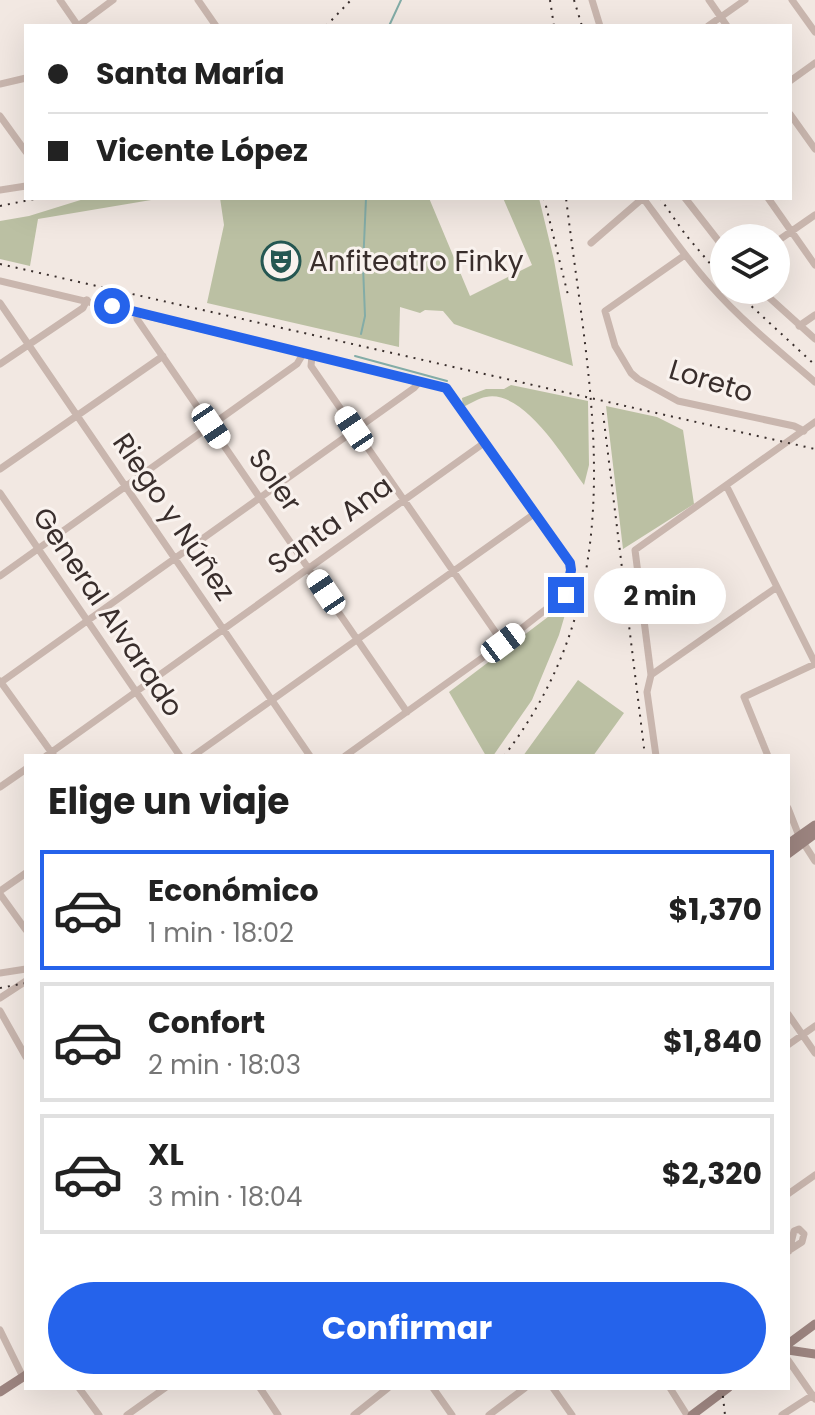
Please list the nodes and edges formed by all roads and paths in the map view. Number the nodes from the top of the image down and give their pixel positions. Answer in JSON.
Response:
{"nodes":[{"id":1,"x":60,"y":0,"type":"edge"},
{"id":2,"x":113,"y":0,"type":"edge"},
{"id":3,"x":198,"y":0,"type":"edge"},
{"id":4,"x":592,"y":0,"type":"edge"},
{"id":5,"x":709,"y":0,"type":"edge"},
{"id":6,"x":745,"y":0,"type":"edge"},
{"id":7,"x":792,"y":0,"type":"edge"},
{"id":8,"x":721,"y":17,"type":"junction"},
{"id":9,"x":77,"y":24,"type":"edge"},
{"id":10,"x":81,"y":24,"type":"edge"},
{"id":11,"x":215,"y":24,"type":"edge"},
{"id":12,"x":599,"y":24,"type":"edge"},
{"id":13,"x":711,"y":24,"type":"edge"},
{"id":14,"x":726,"y":24,"type":"edge"},
{"id":15,"x":815,"y":32,"type":"edge"},
{"id":16,"x":815,"y":63,"type":"edge"},
{"id":17,"x":24,"y":78,"type":"edge"},
{"id":18,"x":792,"y":80,"type":"edge"},
{"id":19,"x":0,"y":84,"type":"edge"},
{"id":20,"x":0,"y":116,"type":"edge"},
{"id":21,"x":792,"y":117,"type":"edge"},
{"id":22,"x":24,"y":149,"type":"edge"},
{"id":23,"x":815,"y":149,"type":"edge"},
{"id":24,"x":24,"y":186,"type":"edge"},
{"id":25,"x":0,"y":190,"type":"edge"},
{"id":26,"x":641,"y":200,"type":"edge"},
{"id":27,"x":644,"y":200,"type":"edge"},
{"id":28,"x":687,"y":200,"type":"edge"},
{"id":29,"x":769,"y":200,"type":"edge"},
{"id":30,"x":815,"y":215,"type":"edge"},
{"id":31,"x":710,"y":230,"type":"edge"},
{"id":32,"x":791,"y":232,"type":"junction"},
{"id":33,"x":591,"y":243,"type":"dead end"},
{"id":34,"x":685,"y":255,"type":"junction"},
{"id":35,"x":815,"y":265,"type":"edge"},
{"id":36,"x":0,"y":281,"type":"edge"},
{"id":37,"x":87,"y":300,"type":"junction"},
{"id":38,"x":0,"y":303,"type":"edge"},
{"id":39,"x":776,"y":304,"type":"edge"},
{"id":40,"x":136,"y":312,"type":"junction"},
{"id":41,"x":815,"y":315,"type":"edge"},
{"id":42,"x":799,"y":326,"type":"junction"},
{"id":43,"x":815,"y":339,"type":"edge"},
{"id":44,"x":28,"y":345,"type":"junction"},
{"id":45,"x":303,"y":354,"type":"junction"},
{"id":46,"x":163,"y":356,"type":"junction"},
{"id":47,"x":312,"y":356,"type":"junction"},
{"id":48,"x":0,"y":364,"type":"edge"},
{"id":49,"x":420,"y":381,"type":"junction"},
{"id":50,"x":815,"y":382,"type":"edge"},
{"id":51,"x":78,"y":416,"type":"junction"},
{"id":52,"x":815,"y":422,"type":"edge"},
{"id":53,"x":211,"y":426,"type":"junction"},
{"id":54,"x":354,"y":429,"type":"junction"},
{"id":55,"x":804,"y":431,"type":"junction"},
{"id":56,"x":484,"y":443,"type":"junction"},
{"id":57,"x":0,"y":469,"type":"edge"},
{"id":58,"x":125,"y":486,"type":"junction"},
{"id":59,"x":727,"y":487,"type":"junction"},
{"id":60,"x":0,"y":493,"type":"edge"},
{"id":61,"x":260,"y":497,"type":"junction"},
{"id":62,"x":403,"y":500,"type":"junction"},
{"id":63,"x":534,"y":514,"type":"junction"},
{"id":64,"x":38,"y":549,"type":"junction"},
{"id":65,"x":174,"y":558,"type":"junction"},
{"id":66,"x":310,"y":568,"type":"junction"},
{"id":67,"x":452,"y":571,"type":"junction"},
{"id":68,"x":0,"y":576,"type":"edge"},
{"id":69,"x":777,"y":587,"type":"junction"},
{"id":70,"x":87,"y":621,"type":"junction"},
{"id":71,"x":223,"y":629,"type":"junction"},
{"id":72,"x":358,"y":640,"type":"junction"},
{"id":73,"x":503,"y":643,"type":"junction"},
{"id":74,"x":815,"y":663,"type":"edge"},
{"id":75,"x":651,"y":675,"type":"junction"},
{"id":76,"x":0,"y":682,"type":"edge"},
{"id":77,"x":135,"y":691,"type":"junction"},
{"id":78,"x":273,"y":700,"type":"junction"},
{"id":79,"x":407,"y":712,"type":"junction"},
{"id":80,"x":50,"y":754,"type":"edge"},
{"id":81,"x":52,"y":754,"type":"edge"},
{"id":82,"x":179,"y":754,"type":"edge"},
{"id":83,"x":196,"y":754,"type":"edge"},
{"id":84,"x":309,"y":754,"type":"edge"},
{"id":85,"x":348,"y":754,"type":"edge"},
{"id":86,"x":656,"y":754,"type":"edge"},
{"id":87,"x":767,"y":754,"type":"edge"},
{"id":88,"x":24,"y":770,"type":"edge"},
{"id":89,"x":0,"y":787,"type":"edge"},
{"id":90,"x":790,"y":813,"type":"edge"},
{"id":91,"x":815,"y":825,"type":"edge"},
{"id":92,"x":815,"y":834,"type":"edge"},
{"id":93,"x":801,"y":840,"type":"junction"},
{"id":94,"x":790,"y":843,"type":"edge"},
{"id":95,"x":790,"y":852,"type":"edge"},
{"id":96,"x":815,"y":861,"type":"edge"},
{"id":97,"x":24,"y":874,"type":"edge"},
{"id":98,"x":0,"y":892,"type":"edge"},
{"id":99,"x":24,"y":927,"type":"edge"},
{"id":100,"x":24,"y":969,"type":"edge"},
{"id":101,"x":0,"y":973,"type":"edge"},
{"id":102,"x":24,"y":982,"type":"edge"},
{"id":103,"x":0,"y":998,"type":"edge"},
{"id":104,"x":0,"y":1011,"type":"edge"},
{"id":105,"x":790,"y":1017,"type":"edge"},
{"id":106,"x":815,"y":1026,"type":"edge"},
{"id":107,"x":803,"y":1035,"type":"junction"},
{"id":108,"x":790,"y":1044,"type":"edge"},
{"id":109,"x":24,"y":1053,"type":"edge"},
{"id":110,"x":815,"y":1053,"type":"edge"},
{"id":111,"x":815,"y":1175,"type":"edge"},
{"id":112,"x":790,"y":1193,"type":"edge"},
{"id":113,"x":815,"y":1324,"type":"edge"},
{"id":114,"x":0,"y":1330,"type":"edge"},
{"id":115,"x":790,"y":1343,"type":"edge"},
{"id":116,"x":790,"y":1350,"type":"edge"},
{"id":117,"x":815,"y":1354,"type":"edge"},
{"id":118,"x":790,"y":1363,"type":"edge"},
{"id":119,"x":24,"y":1374,"type":"edge"},
{"id":120,"x":24,"y":1377,"type":"edge"},
{"id":121,"x":80,"y":1390,"type":"edge"},
{"id":122,"x":162,"y":1390,"type":"edge"},
{"id":123,"x":261,"y":1390,"type":"edge"},
{"id":124,"x":383,"y":1390,"type":"edge"},
{"id":125,"x":434,"y":1390,"type":"edge"},
{"id":126,"x":522,"y":1390,"type":"edge"},
{"id":127,"x":554,"y":1390,"type":"edge"},
{"id":128,"x":671,"y":1390,"type":"edge"},
{"id":129,"x":723,"y":1391,"type":"edge"},
{"id":130,"x":0,"y":1392,"type":"edge"},
{"id":131,"x":814,"y":1397,"type":"edge"},
{"id":132,"x":99,"y":1415,"type":"edge"},
{"id":133,"x":127,"y":1415,"type":"edge"},
{"id":134,"x":278,"y":1415,"type":"edge"},
{"id":135,"x":354,"y":1415,"type":"edge"},
{"id":136,"x":452,"y":1415,"type":"edge"},
{"id":137,"x":489,"y":1415,"type":"edge"},
{"id":138,"x":572,"y":1415,"type":"edge"},
{"id":139,"x":689,"y":1415,"type":"edge"},
{"id":140,"x":782,"y":1415,"type":"edge"}],
"edges":[{"from":1,"to":9,"type":"street"},
{"from":2,"to":10,"type":"street"},
{"from":3,"to":11,"type":"street"},
{"from":4,"to":12,"type":"street"},
{"from":5,"to":8,"type":"street"},
{"from":6,"to":8,"type":"street"},
{"from":7,"to":15,"type":"street"},
{"from":8,"to":13,"type":"street"},
{"from":8,"to":14,"type":"street"},
{"from":16,"to":18,"type":"street"},
{"from":17,"to":19,"type":"street"},
{"from":20,"to":22,"type":"street"},
{"from":21,"to":23,"type":"street"},
{"from":24,"to":25,"type":"street"},
{"from":26,"to":33,"type":"street"},
{"from":27,"to":34,"type":"street"},
{"from":28,"to":31,"type":"street"},
{"from":29,"to":32,"type":"street"},
{"from":30,"to":32,"type":"street"},
{"from":32,"to":35,"type":"street"},
{"from":34,"to":50,"type":"street"},
{"from":34,"to":55,"type":"street","name":"Loreto"},
{"from":36,"to":37,"type":"street"},
{"from":37,"to":40,"type":"street"},
{"from":37,"to":44,"type":"street"},
{"from":38,"to":44,"type":"street","name":"Riego y Núñez"},
{"from":39,"to":42,"type":"street"},
{"from":40,"to":45,"type":"street"},
{"from":40,"to":46,"type":"street","name":"Soler"},
{"from":41,"to":42,"type":"street"},
{"from":42,"to":43,"type":"street"},
{"from":44,"to":48,"type":"street"},
{"from":44,"to":51,"type":"street","name":"Riego y Núñez"},
{"from":45,"to":47,"type":"street"},
{"from":45,"to":53,"type":"street"},
{"from":46,"to":51,"type":"street"},
{"from":46,"to":53,"type":"street","name":"Soler"},
{"from":47,"to":49,"type":"street"},
{"from":47,"to":54,"type":"street"},
{"from":49,"to":54,"type":"street"},
{"from":49,"to":56,"type":"street"},
{"from":51,"to":57,"type":"street"},
{"from":51,"to":58,"type":"street","name":"Riego y Núñez"},
{"from":52,"to":55,"type":"street"},
{"from":53,"to":58,"type":"street"},
{"from":53,"to":61,"type":"street","name":"Soler"},
{"from":54,"to":61,"type":"street"},
{"from":54,"to":62,"type":"street"},
{"from":55,"to":59,"type":"street"},
{"from":56,"to":62,"type":"street","name":"Santa Ana"},
{"from":56,"to":63,"type":"street"},
{"from":58,"to":64,"type":"street"},
{"from":58,"to":65,"type":"street","name":"Riego y Núñez"},
{"from":59,"to":69,"type":"street"},
{"from":59,"to":75,"type":"street"},
{"from":60,"to":64,"type":"street","name":"General Alvarado"},
{"from":61,"to":65,"type":"street"},
{"from":61,"to":66,"type":"street","name":"Soler"},
{"from":62,"to":66,"type":"street","name":"Santa Ana"},
{"from":62,"to":67,"type":"street"},
{"from":63,"to":67,"type":"street"},
{"from":63,"to":73,"type":"street"},
{"from":64,"to":68,"type":"street"},
{"from":64,"to":70,"type":"street","name":"General Alvarado"},
{"from":65,"to":70,"type":"street"},
{"from":65,"to":71,"type":"street","name":"Riego y Núñez"},
{"from":66,"to":71,"type":"street","name":"Santa Ana"},
{"from":66,"to":72,"type":"street","name":"Soler"},
{"from":67,"to":72,"type":"street"},
{"from":67,"to":73,"type":"street"},
{"from":69,"to":74,"type":"street"},
{"from":69,"to":75,"type":"street"},
{"from":70,"to":76,"type":"street"},
{"from":70,"to":77,"type":"street","name":"General Alvarado"},
{"from":71,"to":77,"type":"street","name":"Santa Ana"},
{"from":71,"to":78,"type":"street","name":"Riego y Núñez"},
{"from":72,"to":78,"type":"street"},
{"from":72,"to":79,"type":"street","name":"Soler"},
{"from":73,"to":79,"type":"street"},
{"from":74,"to":87,"type":"street"},
{"from":75,"to":86,"type":"street"},
{"from":76,"to":80,"type":"street"},
{"from":77,"to":81,"type":"street","name":"Santa Ana"},
{"from":77,"to":82,"type":"street","name":"General Alvarado"},
{"from":78,"to":83,"type":"street"},
{"from":78,"to":84,"type":"street","name":"Riego y Núñez"},
{"from":79,"to":85,"type":"street"},
{"from":88,"to":89,"type":"street"},
{"from":90,"to":93,"type":"street"},
{"from":91,"to":93,"type":"street"},
{"from":92,"to":93,"type":"street"},
{"from":93,"to":94,"type":"street"},
{"from":93,"to":95,"type":"street"},
{"from":93,"to":96,"type":"street"},
{"from":97,"to":98,"type":"street"},
{"from":98,"to":99,"type":"street"},
{"from":100,"to":101,"type":"street"},
{"from":102,"to":103,"type":"street"},
{"from":104,"to":109,"type":"street"},
{"from":105,"to":107,"type":"street"},
{"from":106,"to":107,"type":"street"},
{"from":107,"to":108,"type":"street"},
{"from":107,"to":110,"type":"street"},
{"from":111,"to":112,"type":"street"},
{"from":113,"to":115,"type":"street"},
{"from":114,"to":119,"type":"street"},
{"from":116,"to":117,"type":"street"},
{"from":118,"to":131,"type":"street"},
{"from":120,"to":130,"type":"street"},
{"from":121,"to":132,"type":"street"},
{"from":122,"to":133,"type":"street"},
{"from":123,"to":134,"type":"street"},
{"from":124,"to":135,"type":"street"},
{"from":125,"to":136,"type":"street"},
{"from":126,"to":137,"type":"street"},
{"from":127,"to":138,"type":"street"},
{"from":128,"to":139,"type":"street"},
{"from":129,"to":139,"type":"street"},
{"from":131,"to":140,"type":"street"}]}
